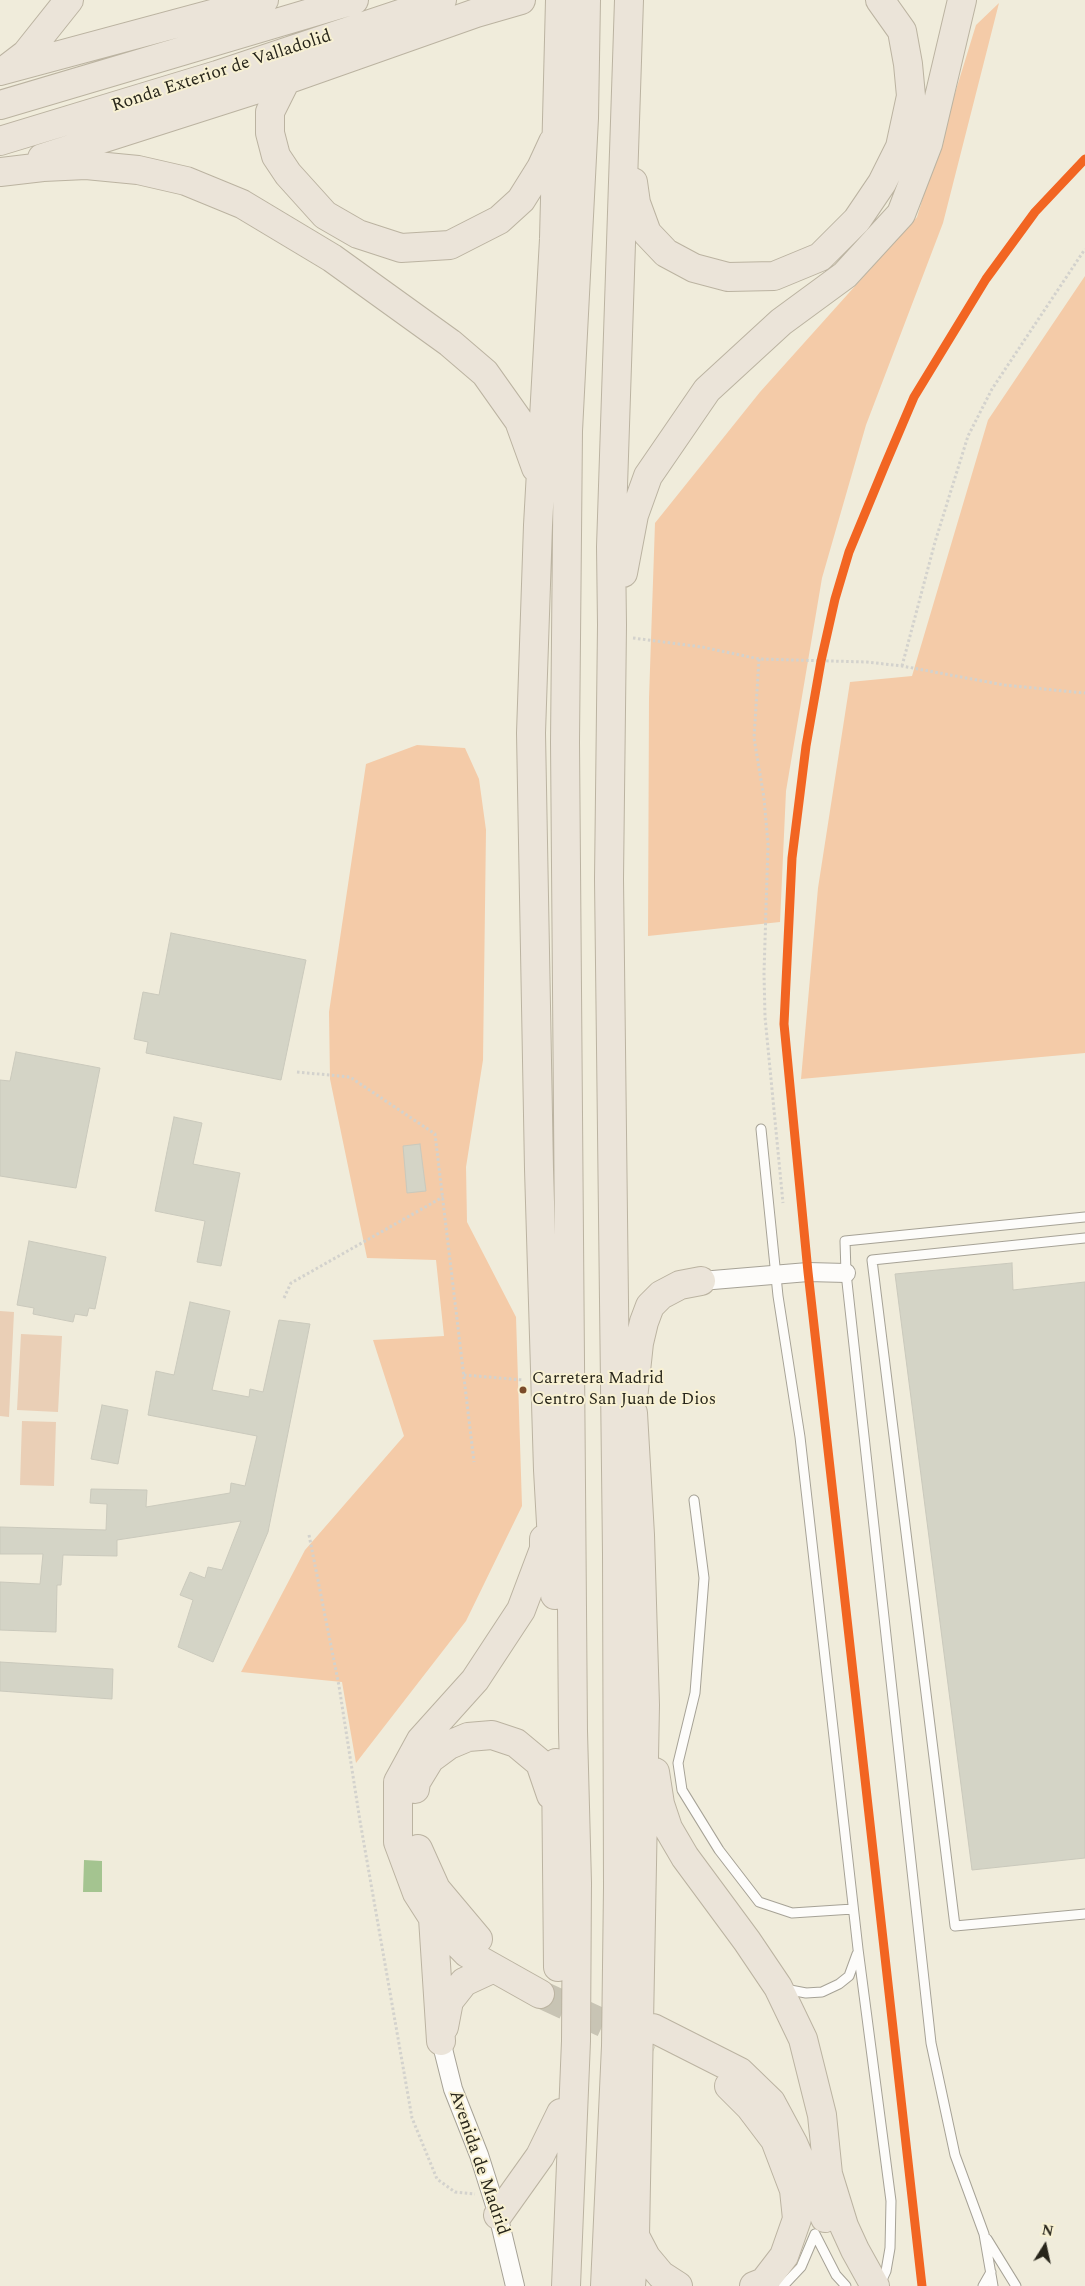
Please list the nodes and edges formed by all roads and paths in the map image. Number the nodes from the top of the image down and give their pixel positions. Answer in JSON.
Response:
{"nodes":[{"id":1,"x":69,"y":0,"type":"edge"},
{"id":2,"x":264,"y":0,"type":"edge"},
{"id":3,"x":354,"y":0,"type":"edge"},
{"id":4,"x":442,"y":0,"type":"edge"},
{"id":5,"x":521,"y":0,"type":"edge"},
{"id":6,"x":560,"y":0,"type":"edge"},
{"id":7,"x":586,"y":0,"type":"edge"},
{"id":8,"x":629,"y":0,"type":"edge"},
{"id":9,"x":880,"y":0,"type":"edge"},
{"id":10,"x":962,"y":0,"type":"edge"},
{"id":11,"x":572,"y":38,"type":"junction"},
{"id":12,"x":2,"y":71,"type":"edge"},
{"id":13,"x":286,"y":80,"type":"junction"},
{"id":14,"x":0,"y":105,"type":"edge"},
{"id":15,"x":557,"y":134,"type":"junction"},
{"id":16,"x":625,"y":136,"type":"junction"},
{"id":17,"x":0,"y":141,"type":"edge"},
{"id":18,"x":0,"y":172,"type":"edge"},
{"id":19,"x":1085,"y":249,"type":"edge"},
{"id":20,"x":568,"y":431,"type":"junction"},
{"id":21,"x":538,"y":525,"type":"junction"},
{"id":22,"x":612,"y":631,"type":"junction"},
{"id":23,"x":759,"y":659,"type":"junction"},
{"id":24,"x":902,"y":666,"type":"junction"},
{"id":25,"x":1085,"y":694,"type":"edge"},
{"id":26,"x":535,"y":849,"type":"junction"},
{"id":27,"x":297,"y":1072,"type":"dead end"},
{"id":28,"x":761,"y":1129,"type":"dead end"},
{"id":29,"x":443,"y":1197,"type":"junction"},
{"id":30,"x":781,"y":1209,"type":"dead end"},
{"id":31,"x":1085,"y":1217,"type":"edge"},
{"id":32,"x":1085,"y":1238,"type":"edge"},
{"id":33,"x":614,"y":1265,"type":"junction"},
{"id":34,"x":846,"y":1273,"type":"junction"},
{"id":35,"x":776,"y":1276,"type":"junction"},
{"id":36,"x":701,"y":1281,"type":"joint"},
{"id":37,"x":284,"y":1298,"type":"dead end"},
{"id":38,"x":464,"y":1375,"type":"junction"},
{"id":39,"x":546,"y":1382,"type":"junction"},
{"id":40,"x":633,"y":1399,"type":"junction"},
{"id":41,"x":474,"y":1462,"type":"dead end"},
{"id":42,"x":548,"y":1470,"type":"junction"},
{"id":43,"x":694,"y":1500,"type":"dead end"},
{"id":44,"x":308,"y":1535,"type":"dead end"},
{"id":45,"x":645,"y":1704,"type":"junction"},
{"id":46,"x":556,"y":1809,"type":"junction"},
{"id":47,"x":853,"y":1909,"type":"junction"},
{"id":48,"x":1085,"y":1914,"type":"edge"},
{"id":49,"x":433,"y":1918,"type":"junction"},
{"id":50,"x":858,"y":1949,"type":"junction"},
{"id":51,"x":492,"y":1969,"type":"junction"},
{"id":52,"x":778,"y":1987,"type":"junction"},
{"id":53,"x":654,"y":2037,"type":"tunnel mouth"},
{"id":54,"x":441,"y":2041,"type":"junction"},
{"id":55,"x":561,"y":2113,"type":"junction"},
{"id":56,"x":803,"y":2189,"type":"junction"},
{"id":57,"x":494,"y":2203,"type":"junction"},
{"id":58,"x":815,"y":2234,"type":"junction"},
{"id":59,"x":984,"y":2234,"type":"junction"},
{"id":60,"x":635,"y":2236,"type":"junction"},
{"id":61,"x":991,"y":2272,"type":"junction"},
{"id":62,"x":566,"y":2278,"type":"edge"},
{"id":63,"x":515,"y":2286,"type":"edge"},
{"id":64,"x":605,"y":2286,"type":"edge"},
{"id":65,"x":632,"y":2286,"type":"edge"},
{"id":66,"x":678,"y":2286,"type":"edge"},
{"id":67,"x":754,"y":2286,"type":"edge"},
{"id":68,"x":783,"y":2286,"type":"edge"},
{"id":69,"x":846,"y":2286,"type":"edge"},
{"id":70,"x":877,"y":2286,"type":"edge"},
{"id":71,"x":983,"y":2286,"type":"edge"},
{"id":72,"x":993,"y":2286,"type":"edge"},
{"id":73,"x":1016,"y":2286,"type":"edge"}],
"edges":[{"from":1,"to":12,"type":"highway"},
{"from":2,"to":12,"type":"highway"},
{"from":3,"to":14,"type":"highway","name":"Ronda Exterior de Valladolid"},
{"from":4,"to":17,"type":"highway","name":"Ronda Exterior de Valladolid"},
{"from":5,"to":13,"type":"highway"},
{"from":6,"to":11,"type":"highway"},
{"from":7,"to":11,"type":"highway"},
{"from":8,"to":16,"type":"highway"},
{"from":9,"to":16,"type":"highway"},
{"from":10,"to":22,"type":"highway"},
{"from":11,"to":15,"type":"highway"},
{"from":11,"to":20,"type":"highway"},
{"from":13,"to":15,"type":"highway"},
{"from":13,"to":18,"type":"highway"},
{"from":15,"to":21,"type":"highway"},
{"from":16,"to":22,"type":"highway"},
{"from":18,"to":21,"type":"highway"},
{"from":19,"to":24,"type":"path"},
{"from":20,"to":26,"type":"highway"},
{"from":20,"to":62,"type":"highway"},
{"from":21,"to":26,"type":"highway"},
{"from":22,"to":23,"type":"path"},
{"from":22,"to":33,"type":"highway"},
{"from":23,"to":24,"type":"path"},
{"from":23,"to":30,"type":"path"},
{"from":24,"to":25,"type":"path"},
{"from":26,"to":39,"type":"highway"},
{"from":27,"to":29,"type":"path"},
{"from":28,"to":35,"type":"lane"},
{"from":29,"to":37,"type":"path"},
{"from":29,"to":38,"type":"path"},
{"from":31,"to":34,"type":"lane"},
{"from":32,"to":48,"type":"lane"},
{"from":33,"to":40,"type":"highway"},
{"from":33,"to":64,"type":"highway"},
{"from":34,"to":35,"type":"street"},
{"from":34,"to":59,"type":"lane"},
{"from":35,"to":36,"type":"street"},
{"from":35,"to":47,"type":"lane"},
{"from":36,"to":40,"type":"highway"},
{"from":38,"to":39,"type":"path"},
{"from":38,"to":41,"type":"path"},
{"from":39,"to":42,"type":"highway"},
{"from":40,"to":45,"type":"highway"},
{"from":42,"to":46,"type":"highway"},
{"from":42,"to":49,"type":"highway"},
{"from":43,"to":47,"type":"lane"},
{"from":44,"to":57,"type":"path"},
{"from":45,"to":52,"type":"highway"},
{"from":45,"to":60,"type":"highway"},
{"from":46,"to":51,"type":"highway"},
{"from":46,"to":55,"type":"highway"},
{"from":47,"to":50,"type":"lane"},
{"from":49,"to":51,"type":"highway"},
{"from":49,"to":54,"type":"highway"},
{"from":50,"to":52,"type":"lane"},
{"from":50,"to":70,"type":"lane"},
{"from":51,"to":54,"type":"highway"},
{"from":52,"to":70,"type":"highway"},
{"from":53,"to":56,"type":"highway"},
{"from":54,"to":57,"type":"street","name":"Avenida de Madrid"},
{"from":55,"to":57,"type":"highway"},
{"from":55,"to":62,"type":"highway"},
{"from":56,"to":58,"type":"highway"},
{"from":56,"to":67,"type":"highway"},
{"from":56,"to":70,"type":"highway"},
{"from":57,"to":63,"type":"street","name":"Avenida de Madrid"},
{"from":58,"to":68,"type":"lane"},
{"from":58,"to":69,"type":"lane"},
{"from":59,"to":61,"type":"lane"},
{"from":59,"to":73,"type":"lane"},
{"from":60,"to":65,"type":"highway"},
{"from":60,"to":66,"type":"highway"},
{"from":61,"to":71,"type":"lane"},
{"from":61,"to":72,"type":"lane"}]}
